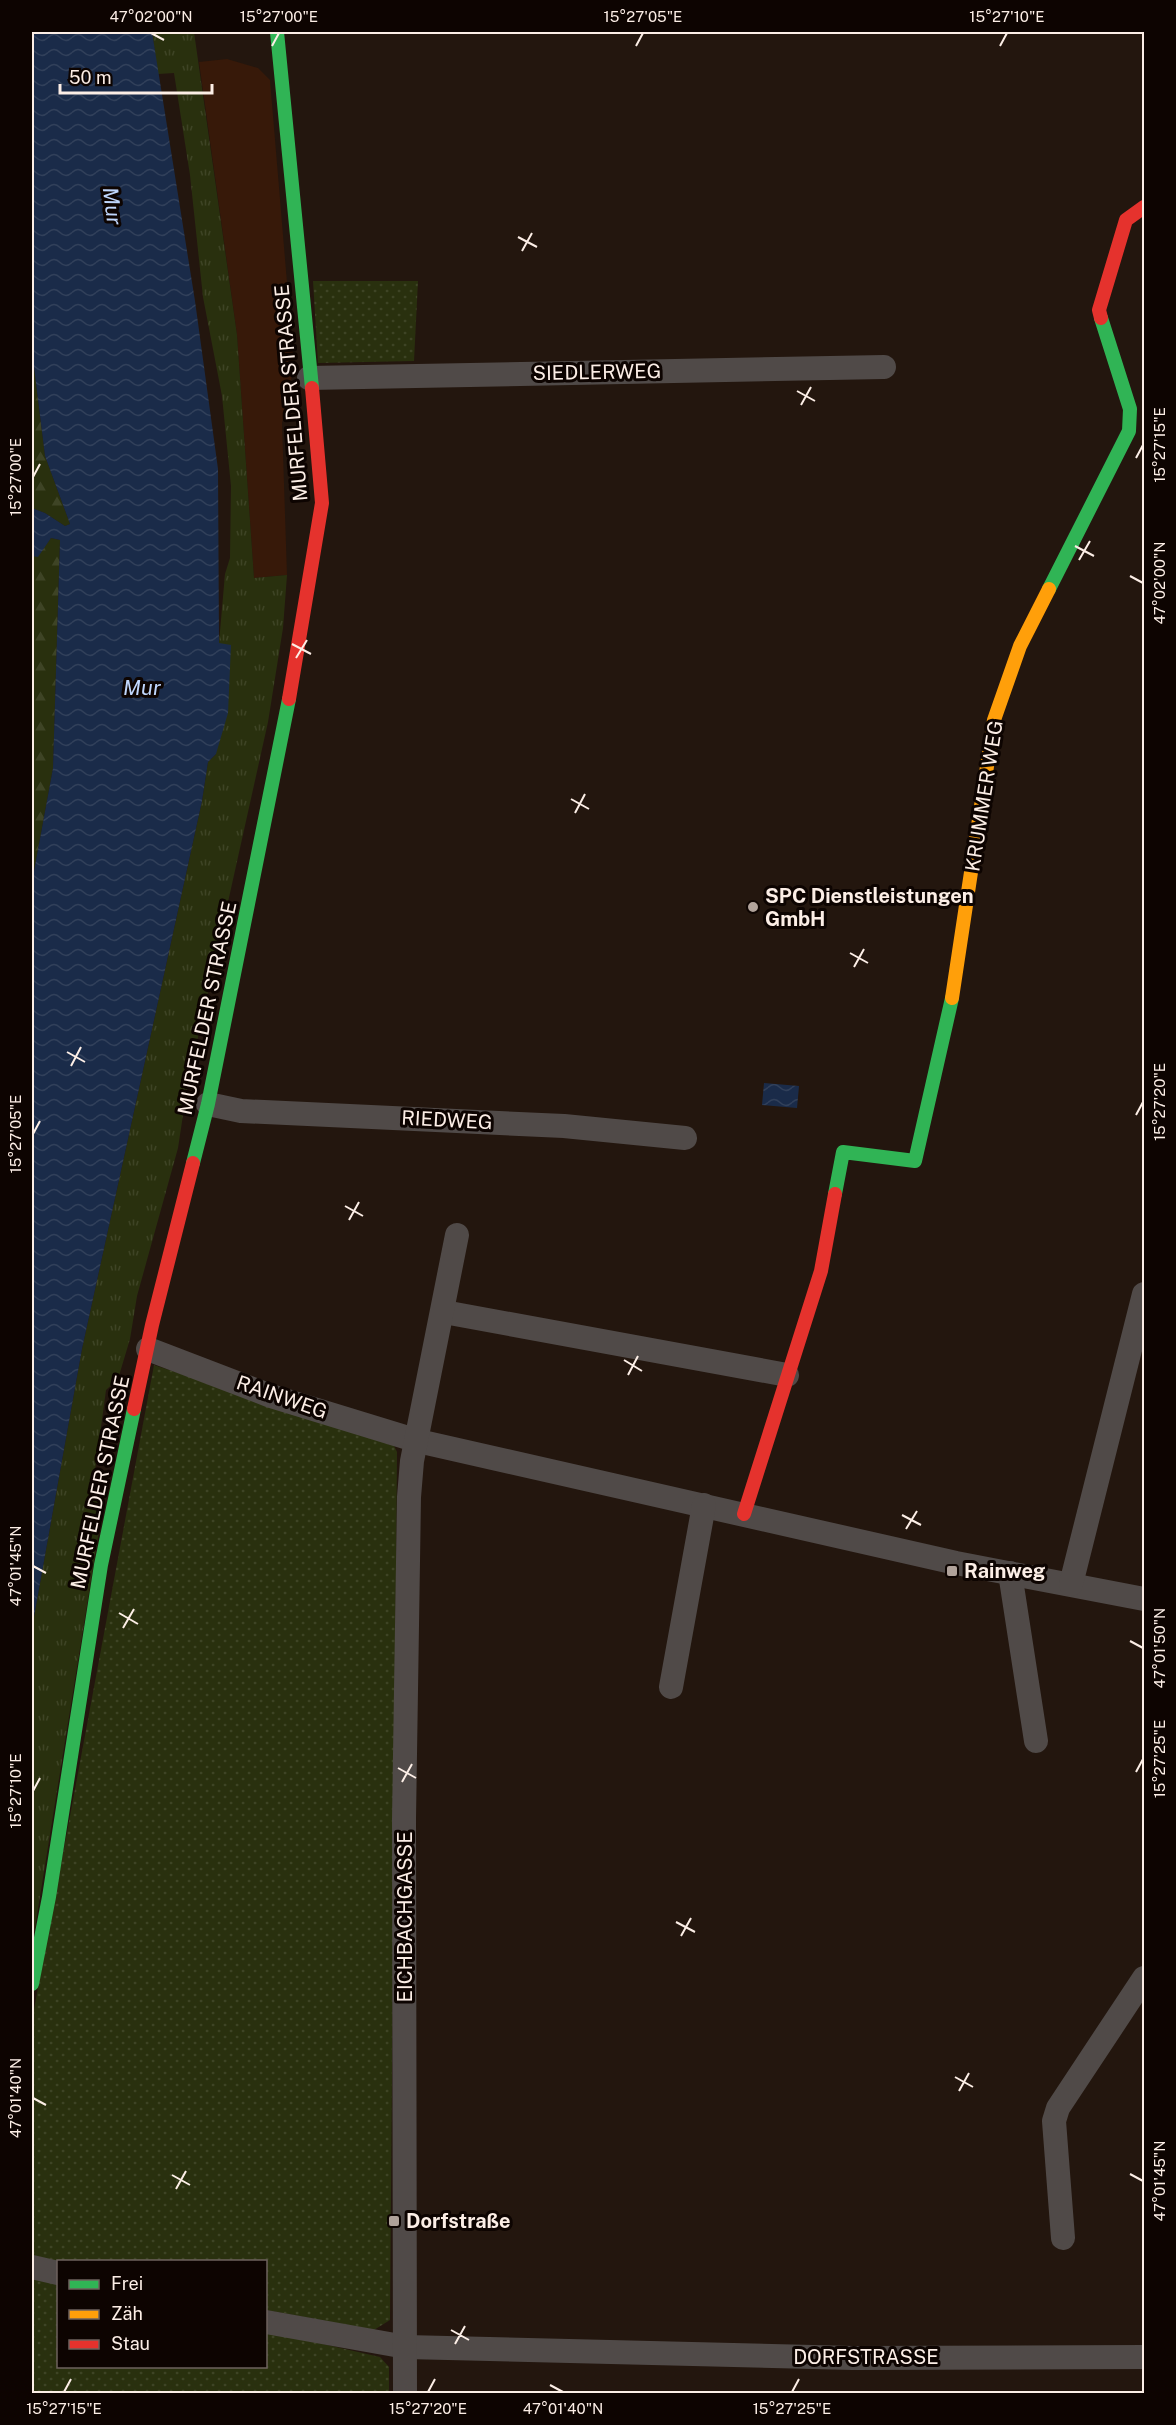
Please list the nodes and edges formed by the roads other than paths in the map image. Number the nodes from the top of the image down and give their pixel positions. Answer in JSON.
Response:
{"nodes":[{"id":1,"x":277,"y":32,"type":"edge"},
{"id":2,"x":1144,"y":207,"type":"edge"},
{"id":3,"x":884,"y":367,"type":"dead end"},
{"id":4,"x":309,"y":378,"type":"junction"},
{"id":5,"x":208,"y":1104,"type":"junction"},
{"id":6,"x":686,"y":1138,"type":"dead end"},
{"id":7,"x":457,"y":1235,"type":"dead end"},
{"id":8,"x":1144,"y":1294,"type":"edge"},
{"id":9,"x":444,"y":1312,"type":"junction"},
{"id":10,"x":148,"y":1349,"type":"junction"},
{"id":11,"x":787,"y":1375,"type":"junction"},
{"id":12,"x":418,"y":1441,"type":"junction"},
{"id":13,"x":704,"y":1505,"type":"junction"},
{"id":14,"x":744,"y":1514,"type":"junction"},
{"id":15,"x":1010,"y":1573,"type":"junction"},
{"id":16,"x":1071,"y":1584,"type":"junction"},
{"id":17,"x":1144,"y":1599,"type":"edge"},
{"id":18,"x":671,"y":1687,"type":"dead end"},
{"id":19,"x":1036,"y":1742,"type":"dead end"},
{"id":20,"x":1144,"y":1978,"type":"edge"},
{"id":21,"x":32,"y":1984,"type":"edge"},
{"id":22,"x":1062,"y":2238,"type":"dead end"},
{"id":23,"x":32,"y":2267,"type":"edge"},
{"id":24,"x":57,"y":2273,"type":"edge"},
{"id":25,"x":267,"y":2322,"type":"edge"},
{"id":26,"x":406,"y":2347,"type":"junction"},
{"id":27,"x":1144,"y":2357,"type":"edge"},
{"id":28,"x":405,"y":2394,"type":"edge"}],
"edges":[{"from":1,"to":4,"type":"street","name":"MURFELDER STRASSE"},
{"from":2,"to":11,"type":"street","name":"KRUMMER WEG"},
{"from":3,"to":4,"type":"street","name":"SIEDLERWEG"},
{"from":4,"to":5,"type":"street","name":"MURFELDER STRASSE"},
{"from":5,"to":6,"type":"street","name":"RIEDWEG"},
{"from":5,"to":10,"type":"street","name":"MURFELDER STRASSE"},
{"from":7,"to":9,"type":"street"},
{"from":8,"to":16,"type":"street"},
{"from":9,"to":11,"type":"street"},
{"from":9,"to":12,"type":"street"},
{"from":10,"to":12,"type":"street","name":"RAINWEG"},
{"from":10,"to":21,"type":"street","name":"MURFELDER STRASSE"},
{"from":11,"to":14,"type":"street","name":"KRUMMER WEG"},
{"from":12,"to":13,"type":"street","name":"RAINWEG"},
{"from":12,"to":26,"type":"street","name":"EICHBACHGASSE"},
{"from":13,"to":14,"type":"street","name":"RAINWEG"},
{"from":13,"to":18,"type":"street"},
{"from":14,"to":15,"type":"street","name":"RAINWEG"},
{"from":15,"to":16,"type":"street","name":"RAINWEG"},
{"from":15,"to":19,"type":"street"},
{"from":16,"to":17,"type":"street","name":"RAINWEG"},
{"from":20,"to":22,"type":"street"},
{"from":23,"to":24,"type":"street"},
{"from":25,"to":26,"type":"street","name":"DORFSTRASSE"},
{"from":26,"to":27,"type":"street","name":"DORFSTRASSE"},
{"from":26,"to":28,"type":"street","name":"EICHBACHGASSE"}]}
